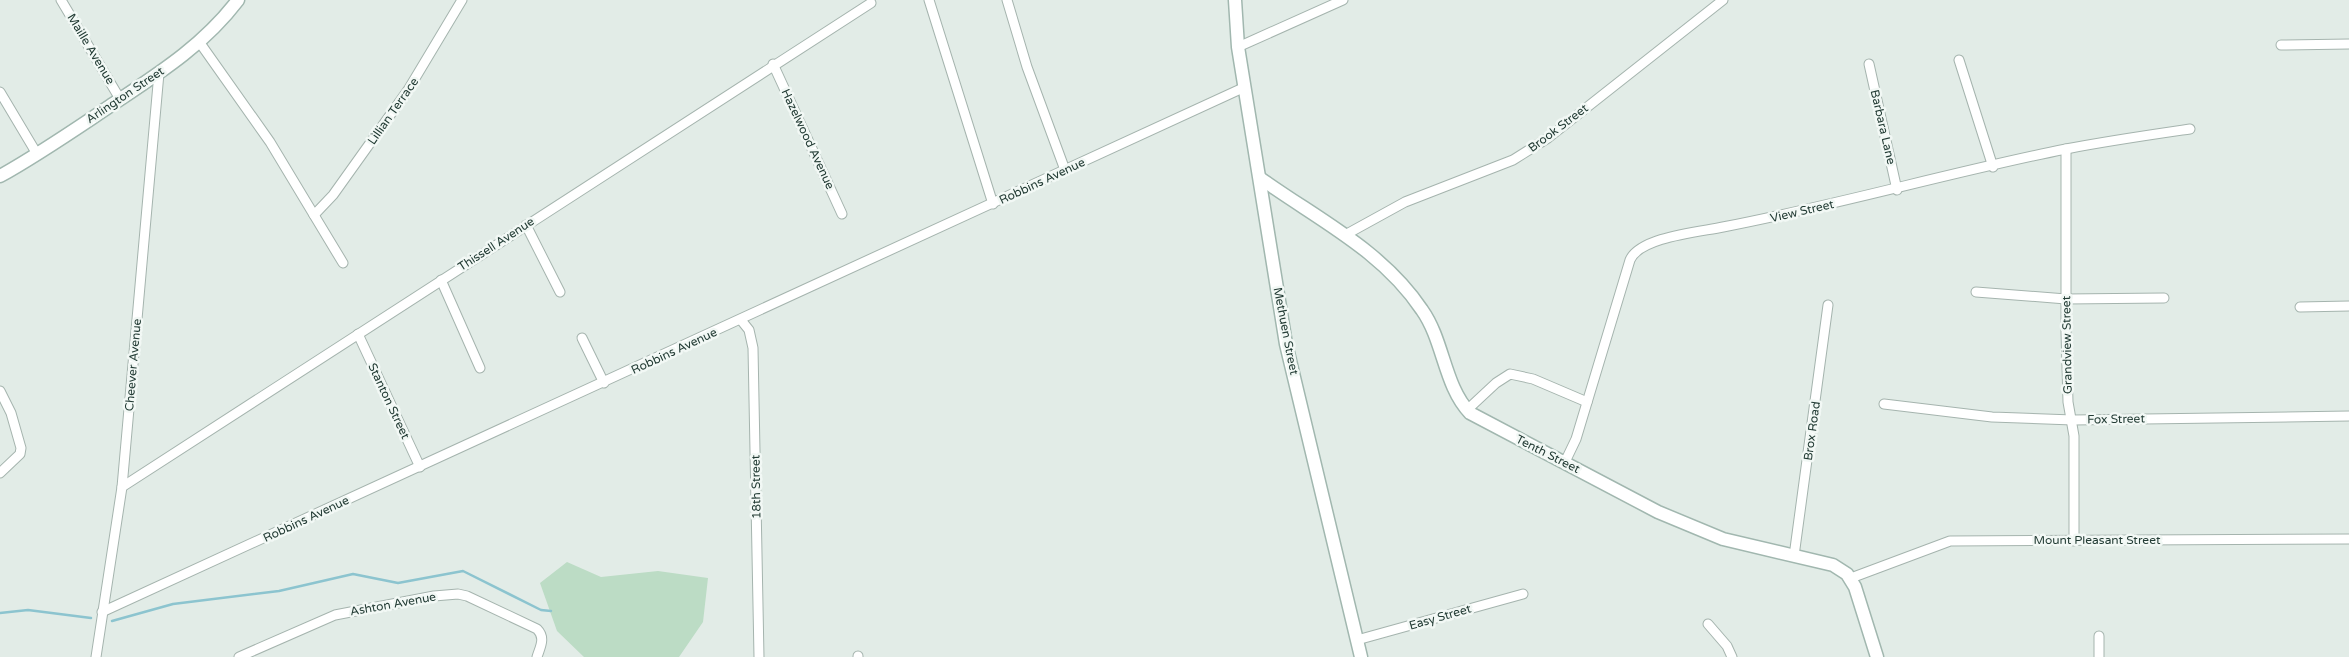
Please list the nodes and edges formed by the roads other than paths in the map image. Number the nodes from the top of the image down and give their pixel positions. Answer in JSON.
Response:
{"nodes":[{"id":1,"x":61,"y":0,"type":"edge"},
{"id":2,"x":238,"y":0,"type":"edge"},
{"id":3,"x":462,"y":0,"type":"edge"},
{"id":4,"x":929,"y":0,"type":"edge"},
{"id":5,"x":1007,"y":0,"type":"edge"},
{"id":6,"x":1234,"y":0,"type":"edge"},
{"id":7,"x":1343,"y":0,"type":"edge"},
{"id":8,"x":1723,"y":0,"type":"edge"},
{"id":9,"x":872,"y":2,"type":"dead end"},
{"id":10,"x":200,"y":43,"type":"junction"},
{"id":11,"x":2349,"y":44,"type":"edge"},
{"id":12,"x":2282,"y":45,"type":"dead end"},
{"id":13,"x":1238,"y":47,"type":"junction"},
{"id":14,"x":1959,"y":60,"type":"dead end"},
{"id":15,"x":773,"y":64,"type":"junction"},
{"id":16,"x":1868,"y":64,"type":"dead end"},
{"id":17,"x":159,"y":73,"type":"junction"},
{"id":18,"x":1245,"y":87,"type":"junction"},
{"id":19,"x":0,"y":92,"type":"edge"},
{"id":20,"x":120,"y":99,"type":"junction"},
{"id":21,"x":2190,"y":128,"type":"dead end"},
{"id":22,"x":2066,"y":149,"type":"junction"},
{"id":23,"x":37,"y":154,"type":"junction"},
{"id":24,"x":1993,"y":167,"type":"junction"},
{"id":25,"x":1065,"y":170,"type":"junction"},
{"id":26,"x":0,"y":176,"type":"edge"},
{"id":27,"x":1260,"y":178,"type":"junction"},
{"id":28,"x":1897,"y":190,"type":"junction"},
{"id":29,"x":993,"y":204,"type":"junction"},
{"id":30,"x":842,"y":214,"type":"dead end"},
{"id":31,"x":314,"y":215,"type":"junction"},
{"id":32,"x":526,"y":225,"type":"junction"},
{"id":33,"x":1345,"y":235,"type":"junction"},
{"id":34,"x":343,"y":263,"type":"dead end"},
{"id":35,"x":441,"y":280,"type":"junction"},
{"id":36,"x":560,"y":292,"type":"dead end"},
{"id":37,"x":1976,"y":292,"type":"dead end"},
{"id":38,"x":2164,"y":298,"type":"dead end"},
{"id":39,"x":2066,"y":299,"type":"junction"},
{"id":40,"x":1828,"y":305,"type":"dead end"},
{"id":41,"x":2349,"y":306,"type":"edge"},
{"id":42,"x":2300,"y":307,"type":"dead end"},
{"id":43,"x":741,"y":320,"type":"junction"},
{"id":44,"x":358,"y":334,"type":"junction"},
{"id":45,"x":582,"y":338,"type":"dead end"},
{"id":46,"x":480,"y":368,"type":"dead end"},
{"id":47,"x":604,"y":383,"type":"junction"},
{"id":48,"x":0,"y":391,"type":"edge"},
{"id":49,"x":1587,"y":402,"type":"junction"},
{"id":50,"x":1884,"y":404,"type":"dead end"},
{"id":51,"x":1467,"y":410,"type":"junction"},
{"id":52,"x":2349,"y":416,"type":"edge"},
{"id":53,"x":2073,"y":420,"type":"junction"},
{"id":54,"x":1565,"y":462,"type":"junction"},
{"id":55,"x":420,"y":467,"type":"junction"},
{"id":56,"x":0,"y":473,"type":"edge"},
{"id":57,"x":122,"y":486,"type":"junction"},
{"id":58,"x":2349,"y":539,"type":"edge"},
{"id":59,"x":2074,"y":541,"type":"junction"},
{"id":60,"x":1794,"y":556,"type":"junction"},
{"id":61,"x":1851,"y":578,"type":"junction"},
{"id":62,"x":1523,"y":594,"type":"dead end"},
{"id":63,"x":102,"y":612,"type":"junction"},
{"id":64,"x":1708,"y":624,"type":"dead end"},
{"id":65,"x":2098,"y":636,"type":"dead end"},
{"id":66,"x":1357,"y":640,"type":"junction"},
{"id":67,"x":96,"y":657,"type":"edge"},
{"id":68,"x":238,"y":657,"type":"edge"},
{"id":69,"x":537,"y":657,"type":"edge"},
{"id":70,"x":759,"y":657,"type":"edge"},
{"id":71,"x":1361,"y":657,"type":"edge"},
{"id":72,"x":1732,"y":657,"type":"edge"},
{"id":73,"x":1877,"y":657,"type":"edge"},
{"id":74,"x":2099,"y":657,"type":"edge"}],
"edges":[{"from":1,"to":20,"type":"street","name":"Maille Avenue"},
{"from":2,"to":10,"type":"street","name":"Arlington Street"},
{"from":3,"to":31,"type":"street","name":"Lillian Terrace"},
{"from":4,"to":29,"type":"street"},
{"from":5,"to":25,"type":"street"},
{"from":6,"to":13,"type":"street","name":"Methuen Street"},
{"from":7,"to":13,"type":"street"},
{"from":8,"to":33,"type":"street","name":"Brook Street"},
{"from":9,"to":15,"type":"street","name":"Thissell Avenue"},
{"from":10,"to":17,"type":"street","name":"Arlington Street"},
{"from":10,"to":31,"type":"street"},
{"from":11,"to":12,"type":"street"},
{"from":13,"to":18,"type":"street","name":"Methuen Street"},
{"from":14,"to":24,"type":"street"},
{"from":15,"to":30,"type":"street","name":"Hazelwood Avenue"},
{"from":15,"to":32,"type":"street","name":"Thissell Avenue"},
{"from":16,"to":28,"type":"street","name":"Barbara Lane"},
{"from":17,"to":20,"type":"street","name":"Arlington Street"},
{"from":17,"to":57,"type":"street","name":"Cheever Avenue"},
{"from":18,"to":25,"type":"street","name":"Robbins Avenue"},
{"from":18,"to":27,"type":"street","name":"Methuen Street"},
{"from":19,"to":23,"type":"street"},
{"from":20,"to":23,"type":"street","name":"Arlington Street"},
{"from":21,"to":22,"type":"street","name":"View Street"},
{"from":22,"to":24,"type":"street","name":"View Street"},
{"from":22,"to":39,"type":"street","name":"Grandview Street"},
{"from":23,"to":26,"type":"street","name":"Arlington Street"},
{"from":24,"to":28,"type":"street","name":"View Street"},
{"from":25,"to":29,"type":"street","name":"Robbins Avenue"},
{"from":27,"to":33,"type":"street","name":"Tenth Street"},
{"from":27,"to":66,"type":"street","name":"Methuen Street"},
{"from":28,"to":49,"type":"street","name":"View Street"},
{"from":29,"to":43,"type":"street","name":"Robbins Avenue"},
{"from":31,"to":34,"type":"street"},
{"from":32,"to":35,"type":"street","name":"Thissell Avenue"},
{"from":32,"to":36,"type":"street"},
{"from":33,"to":51,"type":"street","name":"Tenth Street"},
{"from":35,"to":44,"type":"street","name":"Thissell Avenue"},
{"from":35,"to":46,"type":"street"},
{"from":37,"to":39,"type":"street"},
{"from":38,"to":39,"type":"street"},
{"from":39,"to":53,"type":"street","name":"Grandview Street"},
{"from":40,"to":60,"type":"street","name":"Brox Road"},
{"from":41,"to":42,"type":"street"},
{"from":43,"to":47,"type":"street","name":"Robbins Avenue"},
{"from":43,"to":70,"type":"street","name":"18th Street"},
{"from":44,"to":55,"type":"street","name":"Stanton Street"},
{"from":44,"to":57,"type":"street","name":"Thissell Avenue"},
{"from":45,"to":47,"type":"street"},
{"from":47,"to":55,"type":"street","name":"Robbins Avenue"},
{"from":48,"to":56,"type":"street"},
{"from":49,"to":51,"type":"street"},
{"from":49,"to":54,"type":"street","name":"View Street"},
{"from":50,"to":53,"type":"street","name":"Fox Street"},
{"from":51,"to":54,"type":"street","name":"Tenth Street"},
{"from":52,"to":53,"type":"street","name":"Fox Street"},
{"from":53,"to":59,"type":"street","name":"Grandview Street"},
{"from":54,"to":60,"type":"street","name":"Tenth Street"},
{"from":55,"to":63,"type":"street","name":"Robbins Avenue"},
{"from":57,"to":63,"type":"street","name":"Cheever Avenue"},
{"from":58,"to":59,"type":"street","name":"Mount Pleasant Street"},
{"from":59,"to":61,"type":"street","name":"Mount Pleasant Street"},
{"from":60,"to":61,"type":"street","name":"Tenth Street"},
{"from":61,"to":73,"type":"street"},
{"from":62,"to":66,"type":"street","name":"Easy Street"},
{"from":63,"to":67,"type":"street","name":"Cheever Avenue"},
{"from":64,"to":72,"type":"street"},
{"from":65,"to":74,"type":"street"},
{"from":66,"to":71,"type":"street","name":"Methuen Street"},
{"from":68,"to":69,"type":"street","name":"Ashton Avenue"}]}
